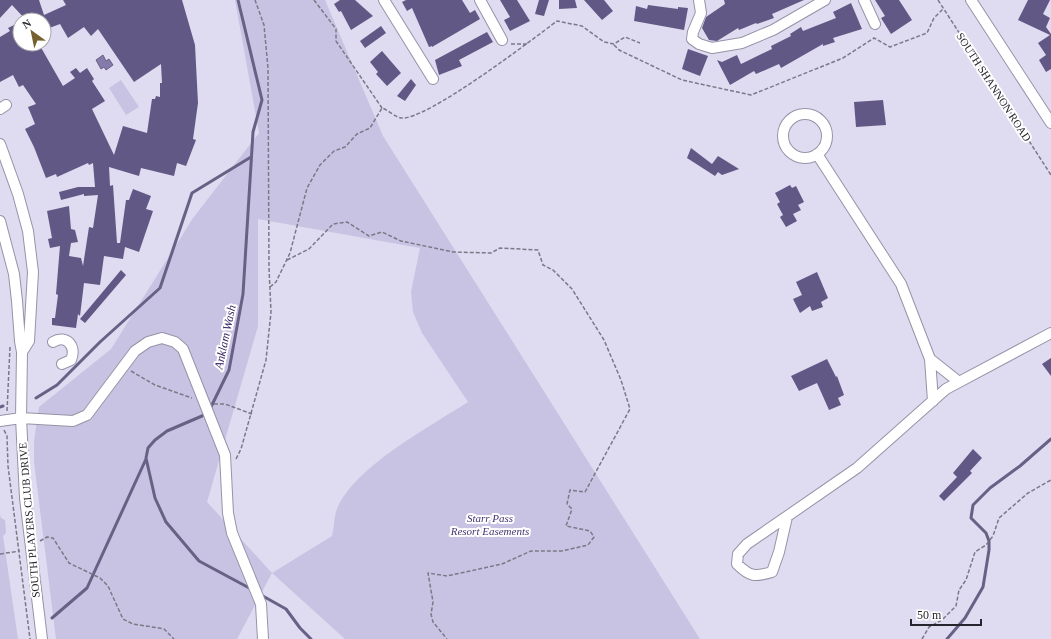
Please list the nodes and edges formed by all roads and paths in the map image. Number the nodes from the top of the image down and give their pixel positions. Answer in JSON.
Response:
{"nodes":[{"id":1,"x":255,"y":0,"type":"edge"},
{"id":2,"x":314,"y":0,"type":"edge"},
{"id":3,"x":384,"y":0,"type":"edge"},
{"id":4,"x":480,"y":0,"type":"edge"},
{"id":5,"x":699,"y":0,"type":"edge"},
{"id":6,"x":825,"y":0,"type":"edge"},
{"id":7,"x":864,"y":0,"type":"edge"},
{"id":8,"x":938,"y":0,"type":"edge"},
{"id":9,"x":971,"y":0,"type":"edge"},
{"id":10,"x":944,"y":9,"type":"junction"},
{"id":11,"x":875,"y":24,"type":"dead end"},
{"id":12,"x":505,"y":42,"type":"joint"},
{"id":13,"x":640,"y":43,"type":"dead end"},
{"id":14,"x":527,"y":44,"type":"junction"},
{"id":15,"x":614,"y":44,"type":"junction"},
{"id":16,"x":433,"y":78,"type":"dead end"},
{"id":17,"x":382,"y":108,"type":"junction"},
{"id":18,"x":1051,"y":123,"type":"edge"},
{"id":19,"x":0,"y":144,"type":"edge"},
{"id":20,"x":817,"y":154,"type":"junction"},
{"id":21,"x":1051,"y":175,"type":"edge"},
{"id":22,"x":1,"y":225,"type":"edge"},
{"id":23,"x":286,"y":260,"type":"junction"},
{"id":24,"x":270,"y":287,"type":"junction"},
{"id":25,"x":1051,"y":333,"type":"edge"},
{"id":26,"x":53,"y":342,"type":"dead end"},
{"id":27,"x":22,"y":352,"type":"junction"},
{"id":28,"x":930,"y":359,"type":"junction"},
{"id":29,"x":62,"y":364,"type":"dead end"},
{"id":30,"x":123,"y":366,"type":"junction"},
{"id":31,"x":959,"y":382,"type":"junction"},
{"id":32,"x":932,"y":401,"type":"junction"},
{"id":33,"x":205,"y":404,"type":"junction"},
{"id":34,"x":252,"y":414,"type":"junction"},
{"id":35,"x":21,"y":418,"type":"junction"},
{"id":36,"x":2,"y":426,"type":"edge"},
{"id":37,"x":226,"y":471,"type":"junction"},
{"id":38,"x":1051,"y":480,"type":"edge"},
{"id":39,"x":787,"y":517,"type":"junction"},
{"id":40,"x":38,"y":542,"type":"dead end"},
{"id":41,"x":20,"y":551,"type":"junction"},
{"id":42,"x":0,"y":554,"type":"edge"},
{"id":43,"x":30,"y":639,"type":"edge"},
{"id":44,"x":42,"y":639,"type":"edge"},
{"id":45,"x":174,"y":639,"type":"edge"},
{"id":46,"x":263,"y":639,"type":"edge"},
{"id":47,"x":447,"y":639,"type":"edge"},
{"id":48,"x":922,"y":639,"type":"edge"}],
"edges":[{"from":1,"to":24,"type":"path"},
{"from":2,"to":17,"type":"path"},
{"from":3,"to":16,"type":"street"},
{"from":4,"to":12,"type":"street"},
{"from":5,"to":6,"type":"street"},
{"from":7,"to":11,"type":"street"},
{"from":8,"to":10,"type":"path","name":"SOUTH SHANNON ROAD"},
{"from":9,"to":18,"type":"street"},
{"from":10,"to":15,"type":"path"},
{"from":10,"to":21,"type":"path","name":"SOUTH SHANNON ROAD"},
{"from":12,"to":14,"type":"path"},
{"from":13,"to":15,"type":"path"},
{"from":14,"to":15,"type":"path"},
{"from":14,"to":17,"type":"path"},
{"from":17,"to":23,"type":"path"},
{"from":19,"to":27,"type":"street","name":"SOUTH PLAYERS CLUB DRIVE"},
{"from":20,"to":20,"type":"street"},
{"from":20,"to":28,"type":"street"},
{"from":22,"to":27,"type":"street","name":"SOUTH PLAYERS CLUB DRIVE"},
{"from":23,"to":24,"type":"path"},
{"from":23,"to":47,"type":"path"},
{"from":24,"to":34,"type":"path"},
{"from":25,"to":31,"type":"street"},
{"from":26,"to":29,"type":"street"},
{"from":27,"to":35,"type":"street","name":"SOUTH PLAYERS CLUB DRIVE"},
{"from":28,"to":31,"type":"street"},
{"from":28,"to":32,"type":"street"},
{"from":30,"to":33,"type":"path"},
{"from":30,"to":33,"type":"street"},
{"from":30,"to":35,"type":"street"},
{"from":31,"to":32,"type":"street"},
{"from":32,"to":39,"type":"street"},
{"from":33,"to":34,"type":"path"},
{"from":33,"to":37,"type":"street"},
{"from":34,"to":37,"type":"path"},
{"from":35,"to":36,"type":"street"},
{"from":35,"to":44,"type":"street","name":"SOUTH PLAYERS CLUB DRIVE"},
{"from":36,"to":41,"type":"path"},
{"from":37,"to":46,"type":"street"},
{"from":38,"to":48,"type":"path"},
{"from":39,"to":39,"type":"street"},
{"from":40,"to":45,"type":"path"},
{"from":41,"to":42,"type":"path"},
{"from":41,"to":43,"type":"path"}]}
